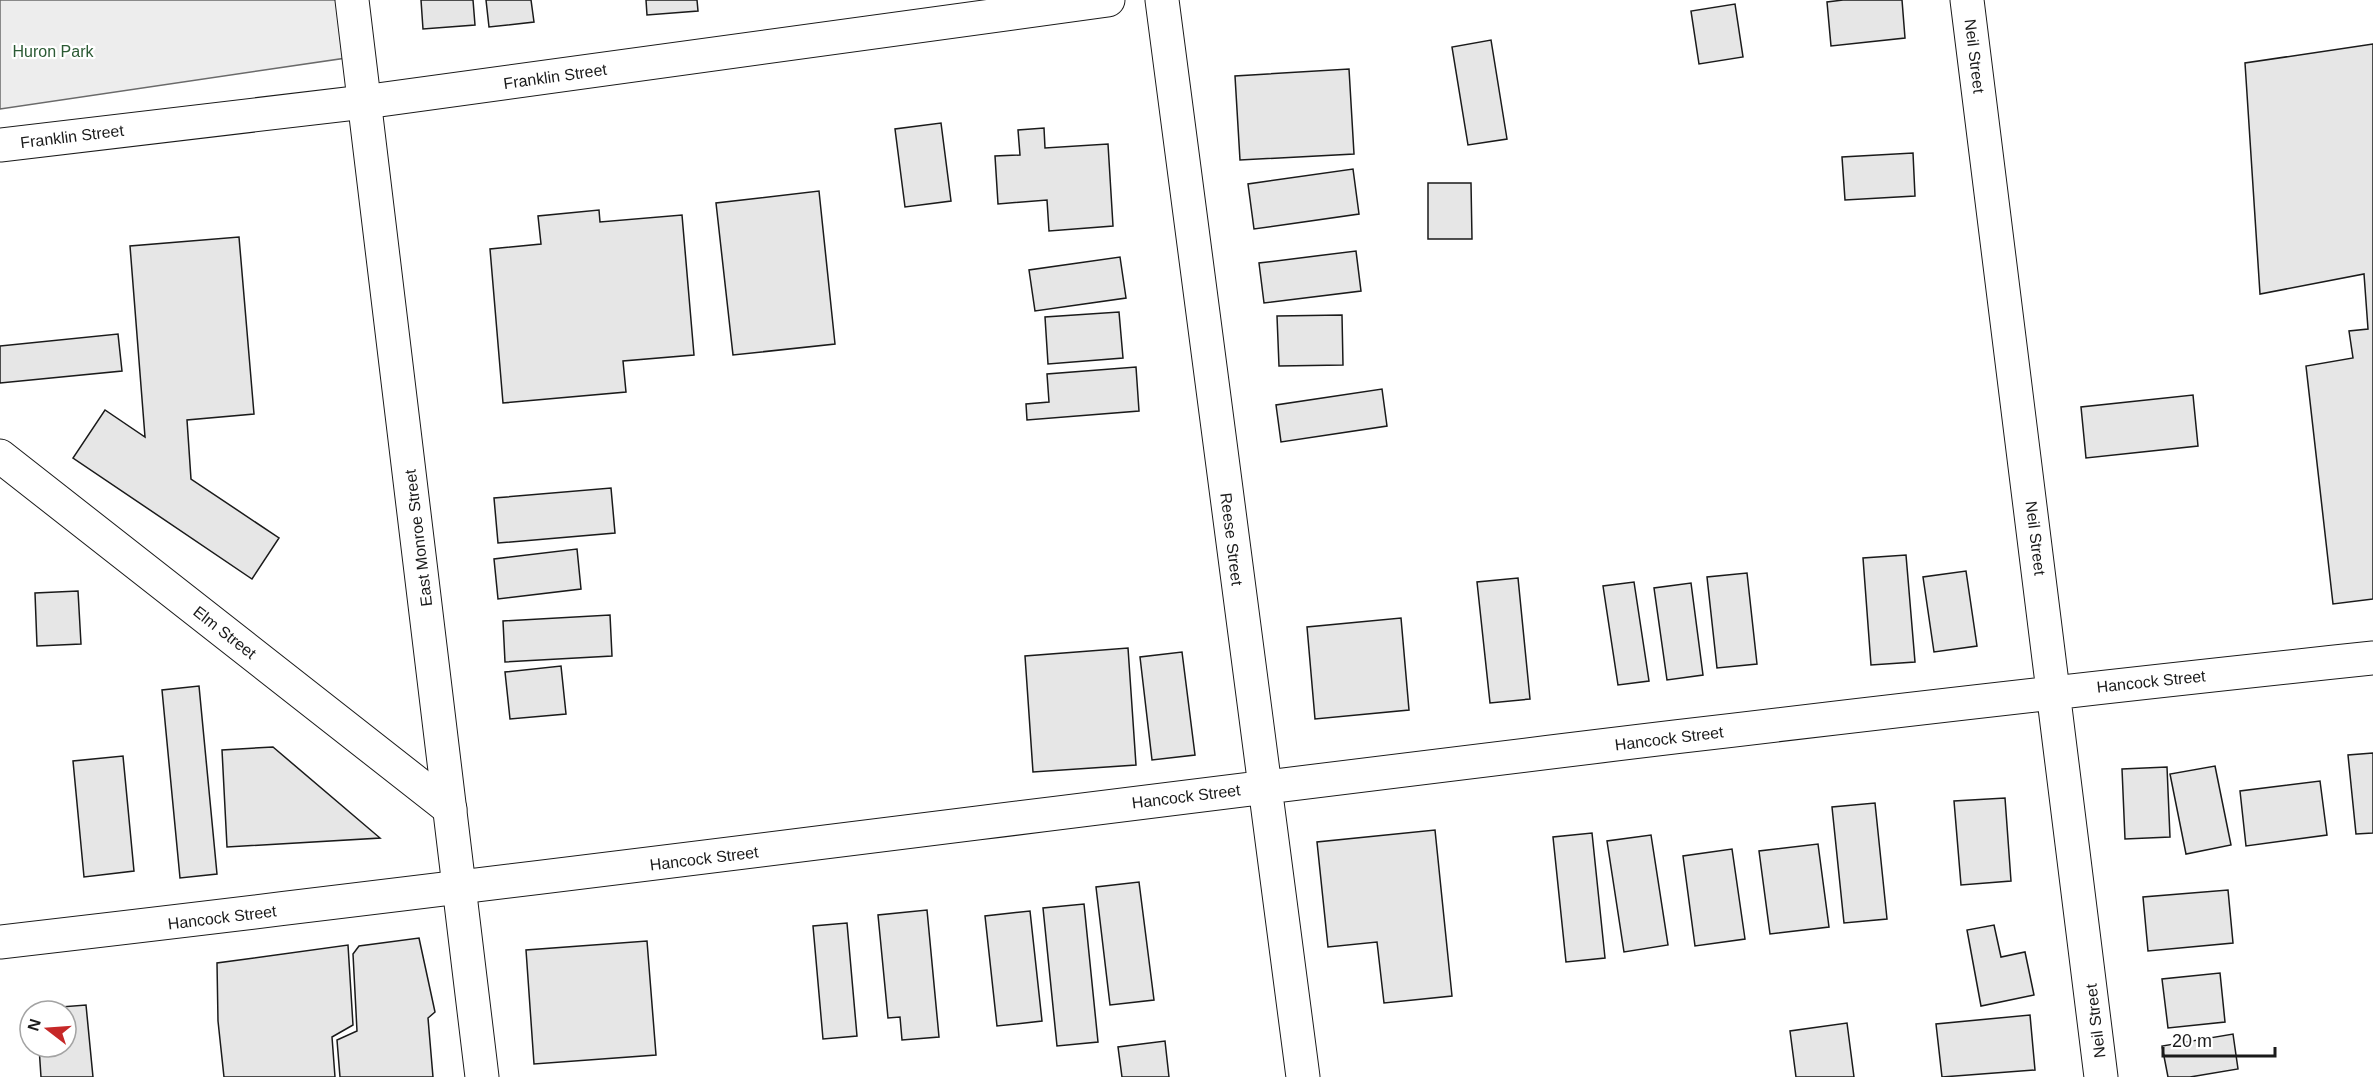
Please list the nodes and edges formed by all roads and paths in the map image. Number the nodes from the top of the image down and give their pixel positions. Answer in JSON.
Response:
{"nodes":[{"id":1,"x":352,"y":0,"type":"edge"},
{"id":2,"x":1108,"y":0,"type":"edge"},
{"id":3,"x":1162,"y":0,"type":"edge"},
{"id":4,"x":1967,"y":0,"type":"edge"},
{"id":5,"x":364,"y":102,"type":"junction"},
{"id":6,"x":0,"y":145,"type":"edge"},
{"id":7,"x":0,"y":456,"type":"edge"},
{"id":8,"x":2373,"y":658,"type":"edge"},
{"id":9,"x":2055,"y":691,"type":"junction"},
{"id":10,"x":1265,"y":786,"type":"junction"},
{"id":11,"x":450,"y":809,"type":"junction"},
{"id":12,"x":460,"y":889,"type":"junction"},
{"id":13,"x":0,"y":942,"type":"edge"},
{"id":14,"x":482,"y":1077,"type":"edge"},
{"id":15,"x":1303,"y":1077,"type":"edge"},
{"id":16,"x":2101,"y":1077,"type":"edge"}],
"edges":[{"from":1,"to":5,"type":"street","name":"East Monroe Street"},
{"from":2,"to":5,"type":"street","name":"Franklin Street"},
{"from":3,"to":10,"type":"street","name":"Reese Street"},
{"from":4,"to":9,"type":"street","name":"Neil Street"},
{"from":5,"to":6,"type":"street","name":"Franklin Street"},
{"from":5,"to":11,"type":"street","name":"East Monroe Street"},
{"from":7,"to":11,"type":"street","name":"Elm Street"},
{"from":8,"to":9,"type":"street","name":"Hancock Street"},
{"from":9,"to":10,"type":"street","name":"Hancock Street"},
{"from":9,"to":16,"type":"street","name":"Neil Street"},
{"from":10,"to":12,"type":"street","name":"Hancock Street"},
{"from":10,"to":15,"type":"street","name":"Reese Street"},
{"from":11,"to":12,"type":"street","name":"East Monroe Street"},
{"from":12,"to":13,"type":"street","name":"Hancock Street"},
{"from":12,"to":14,"type":"street","name":"East Monroe Street"}]}
